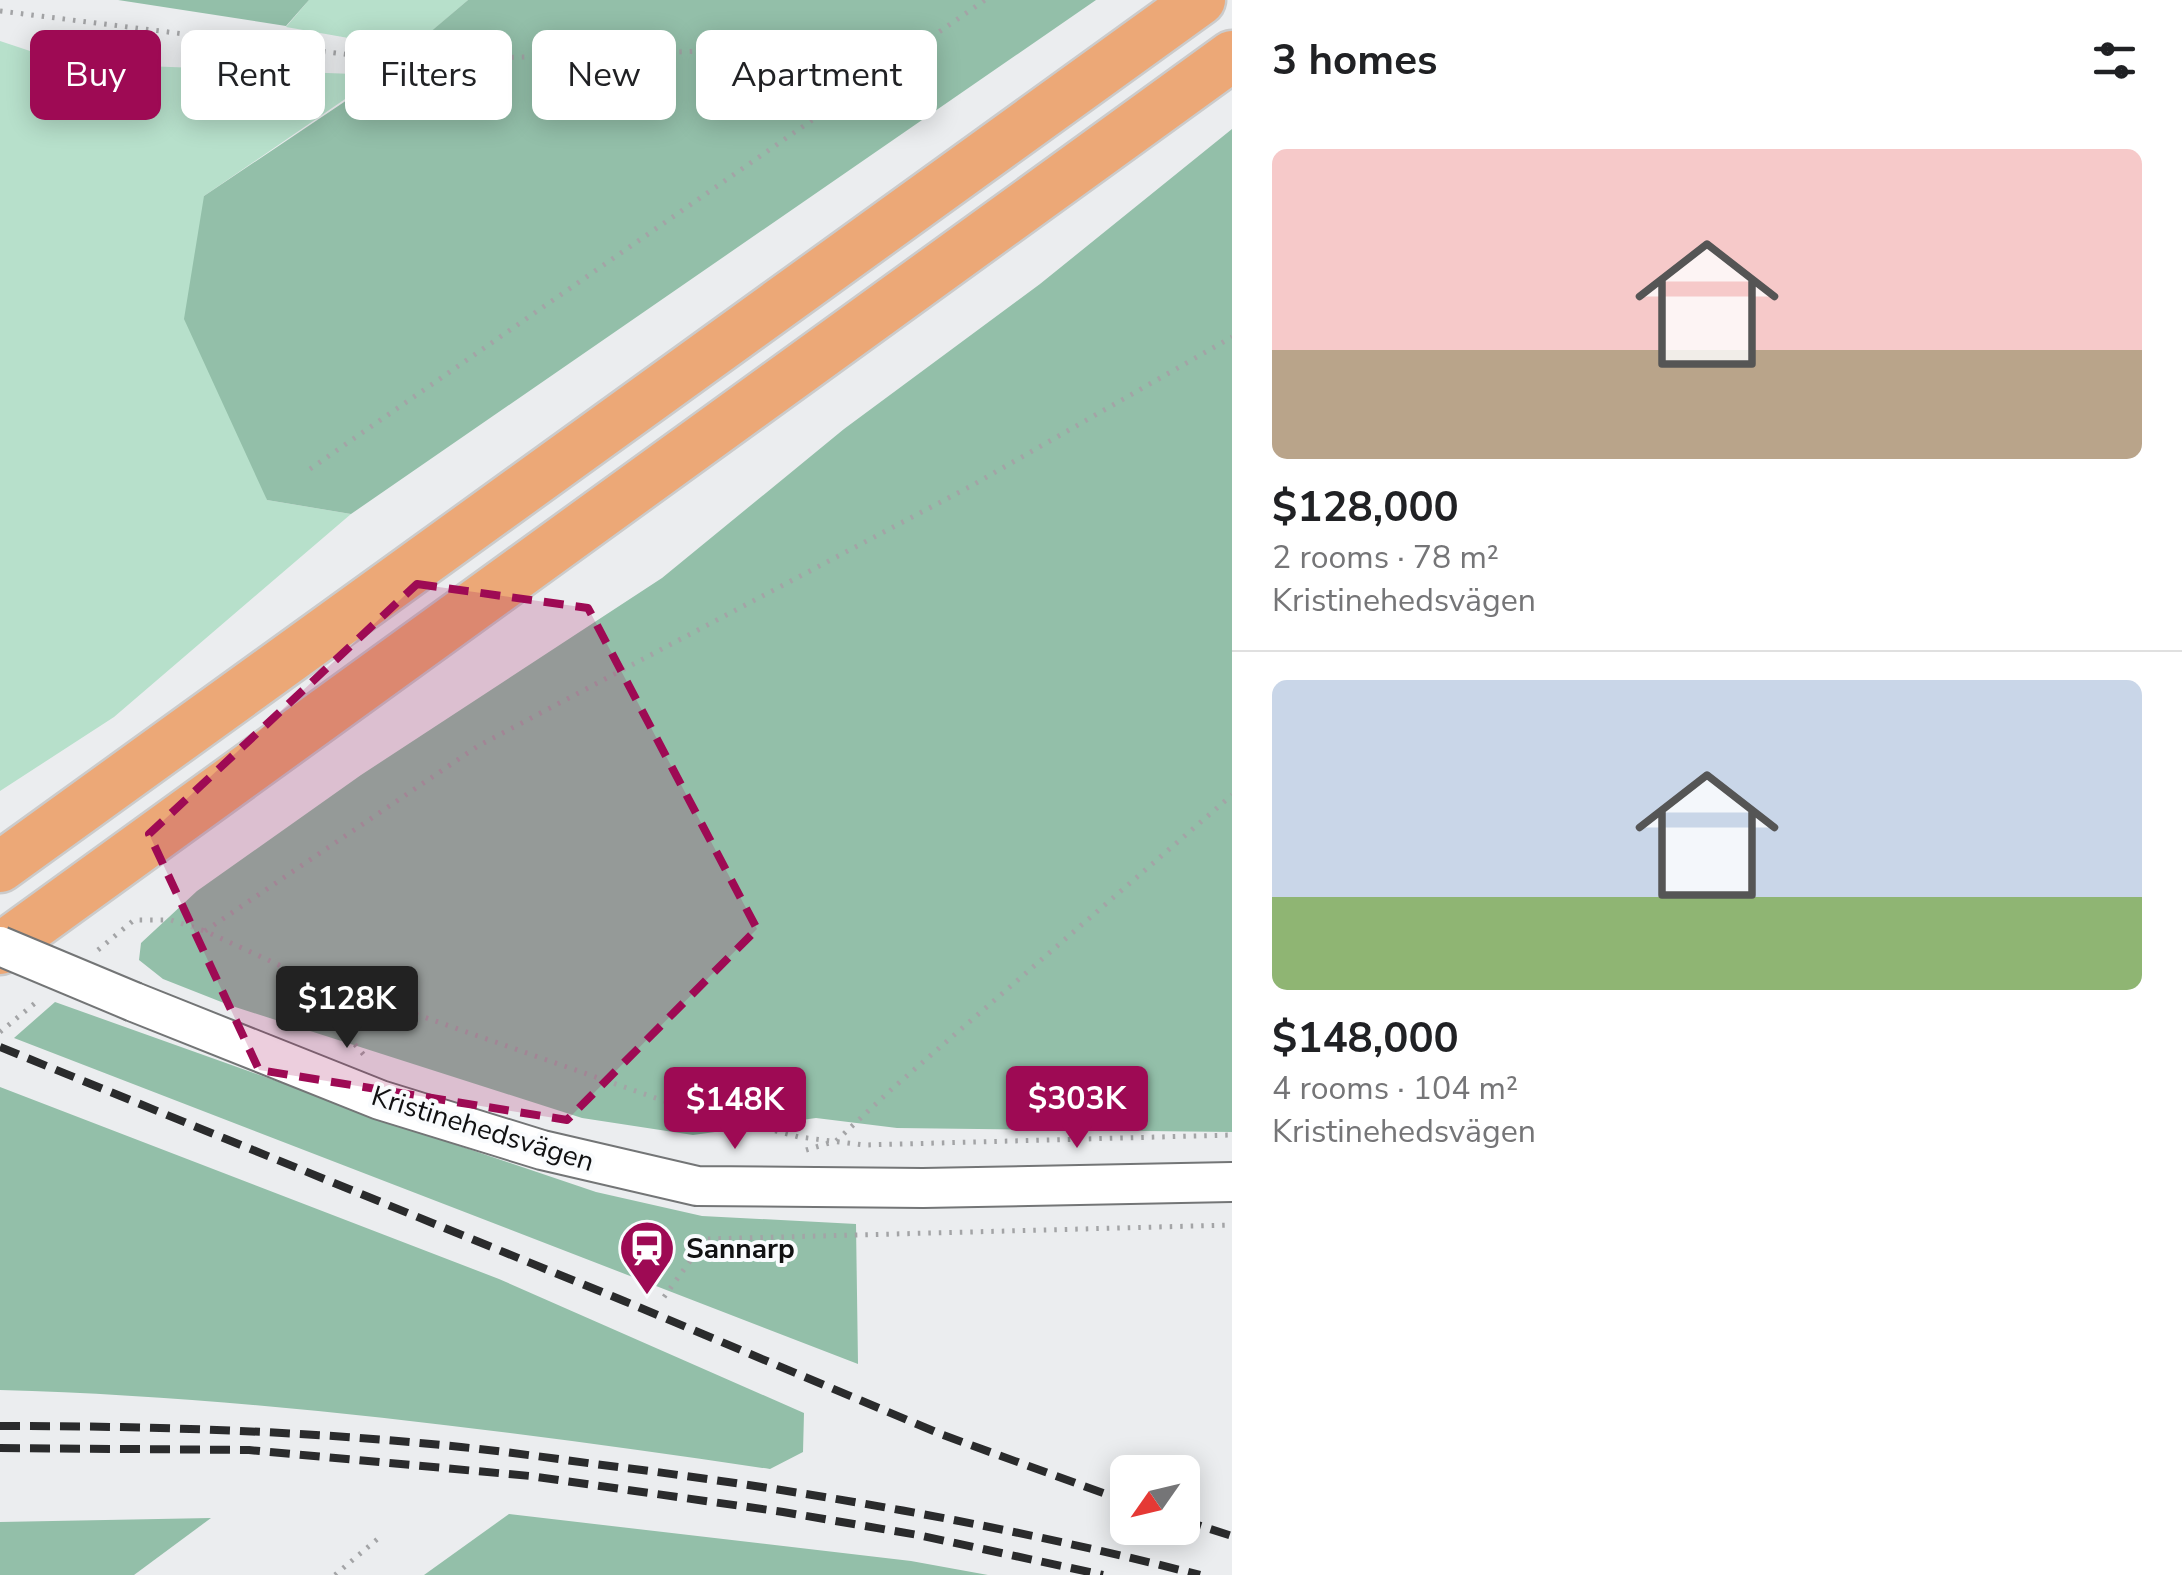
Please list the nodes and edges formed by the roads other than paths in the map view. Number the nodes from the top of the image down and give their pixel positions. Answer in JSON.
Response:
{"nodes":[{"id":1,"x":1200,"y":0,"type":"edge"},
{"id":2,"x":1232,"y":56,"type":"edge"},
{"id":3,"x":0,"y":867,"type":"edge"},
{"id":4,"x":0,"y":948,"type":"edge"},
{"id":5,"x":1232,"y":1182,"type":"edge"}],
"edges":[{"from":1,"to":3,"type":"highway"},
{"from":2,"to":4,"type":"highway"},
{"from":4,"to":5,"type":"street","name":"Kristinehedsvägen","bridge":true}]}
